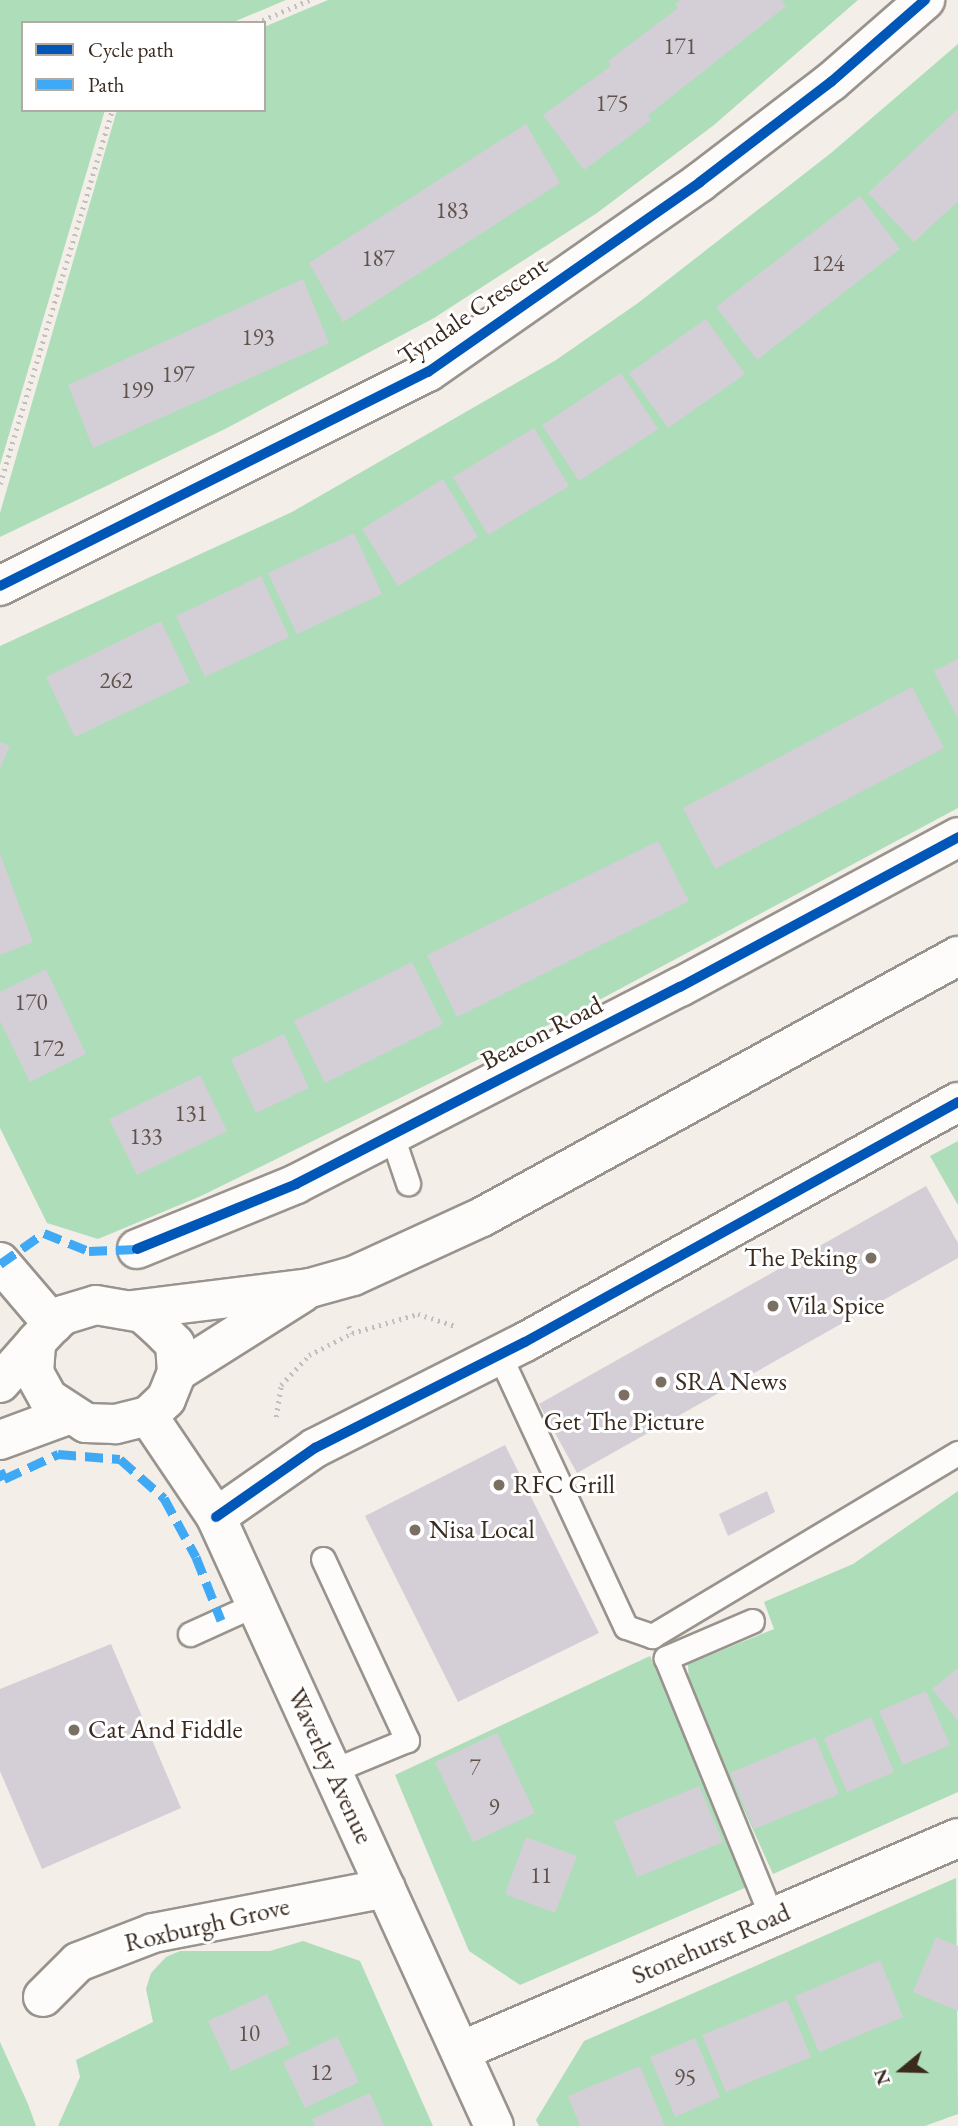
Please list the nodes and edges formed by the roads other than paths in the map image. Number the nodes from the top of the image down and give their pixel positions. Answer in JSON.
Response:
{"nodes":[{"id":1,"x":925,"y":0,"type":"edge"},
{"id":2,"x":0,"y":586,"type":"edge"},
{"id":3,"x":958,"y":837,"type":"edge"},
{"id":4,"x":958,"y":956,"type":"edge"},
{"id":5,"x":958,"y":1102,"type":"edge"},
{"id":6,"x":391,"y":1136,"type":"junction"},
{"id":7,"x":408,"y":1183,"type":"dead end"},
{"id":8,"x":137,"y":1249,"type":"dead end"},
{"id":9,"x":0,"y":1262,"type":"edge"},
{"id":10,"x":310,"y":1288,"type":"junction"},
{"id":11,"x":132,"y":1310,"type":"junction"},
{"id":12,"x":44,"y":1333,"type":"junction"},
{"id":13,"x":499,"y":1354,"type":"junction"},
{"id":14,"x":177,"y":1372,"type":"junction"},
{"id":15,"x":0,"y":1383,"type":"edge"},
{"id":16,"x":68,"y":1415,"type":"junction"},
{"id":17,"x":148,"y":1416,"type":"junction"},
{"id":18,"x":0,"y":1440,"type":"edge"},
{"id":19,"x":958,"y":1453,"type":"edge"},
{"id":20,"x":216,"y":1517,"type":"junction"},
{"id":21,"x":323,"y":1559,"type":"dead end"},
{"id":22,"x":256,"y":1604,"type":"junction"},
{"id":23,"x":752,"y":1621,"type":"dead end"},
{"id":24,"x":190,"y":1634,"type":"dead end"},
{"id":25,"x":332,"y":1771,"type":"junction"},
{"id":26,"x":958,"y":1838,"type":"edge"},
{"id":27,"x":386,"y":1888,"type":"junction"},
{"id":28,"x":772,"y":1918,"type":"junction"},
{"id":29,"x":43,"y":1997,"type":"dead end"},
{"id":30,"x":463,"y":2050,"type":"junction"},
{"id":31,"x":494,"y":2126,"type":"edge"}],
"edges":[{"from":1,"to":2,"type":"street","name":"Tyndale Crescent"},
{"from":3,"to":6,"type":"street","name":"Beacon Road"},
{"from":4,"to":10,"type":"street"},
{"from":5,"to":13,"type":"street"},
{"from":6,"to":7,"type":"lane"},
{"from":6,"to":8,"type":"street","name":"Beacon Road"},
{"from":9,"to":12,"type":"street"},
{"from":10,"to":11,"type":"street"},
{"from":10,"to":14,"type":"street"},
{"from":11,"to":12,"type":"street"},
{"from":11,"to":14,"type":"street"},
{"from":12,"to":15,"type":"street"},
{"from":12,"to":16,"type":"street"},
{"from":13,"to":19,"type":"lane"},
{"from":13,"to":20,"type":"street"},
{"from":14,"to":17,"type":"street"},
{"from":16,"to":17,"type":"street"},
{"from":16,"to":18,"type":"street"},
{"from":17,"to":20,"type":"street","name":"Waverley Avenue"},
{"from":20,"to":22,"type":"street","name":"Waverley Avenue"},
{"from":21,"to":25,"type":"lane"},
{"from":22,"to":24,"type":"lane"},
{"from":22,"to":25,"type":"street","name":"Waverley Avenue"},
{"from":23,"to":28,"type":"lane"},
{"from":25,"to":27,"type":"street","name":"Waverley Avenue"},
{"from":26,"to":28,"type":"street","name":"Stonehurst Road"},
{"from":27,"to":29,"type":"street","name":"Roxburgh Grove"},
{"from":27,"to":30,"type":"street","name":"Waverley Avenue"},
{"from":28,"to":30,"type":"street","name":"Stonehurst Road"},
{"from":30,"to":31,"type":"street","name":"Waverley Avenue"}]}
